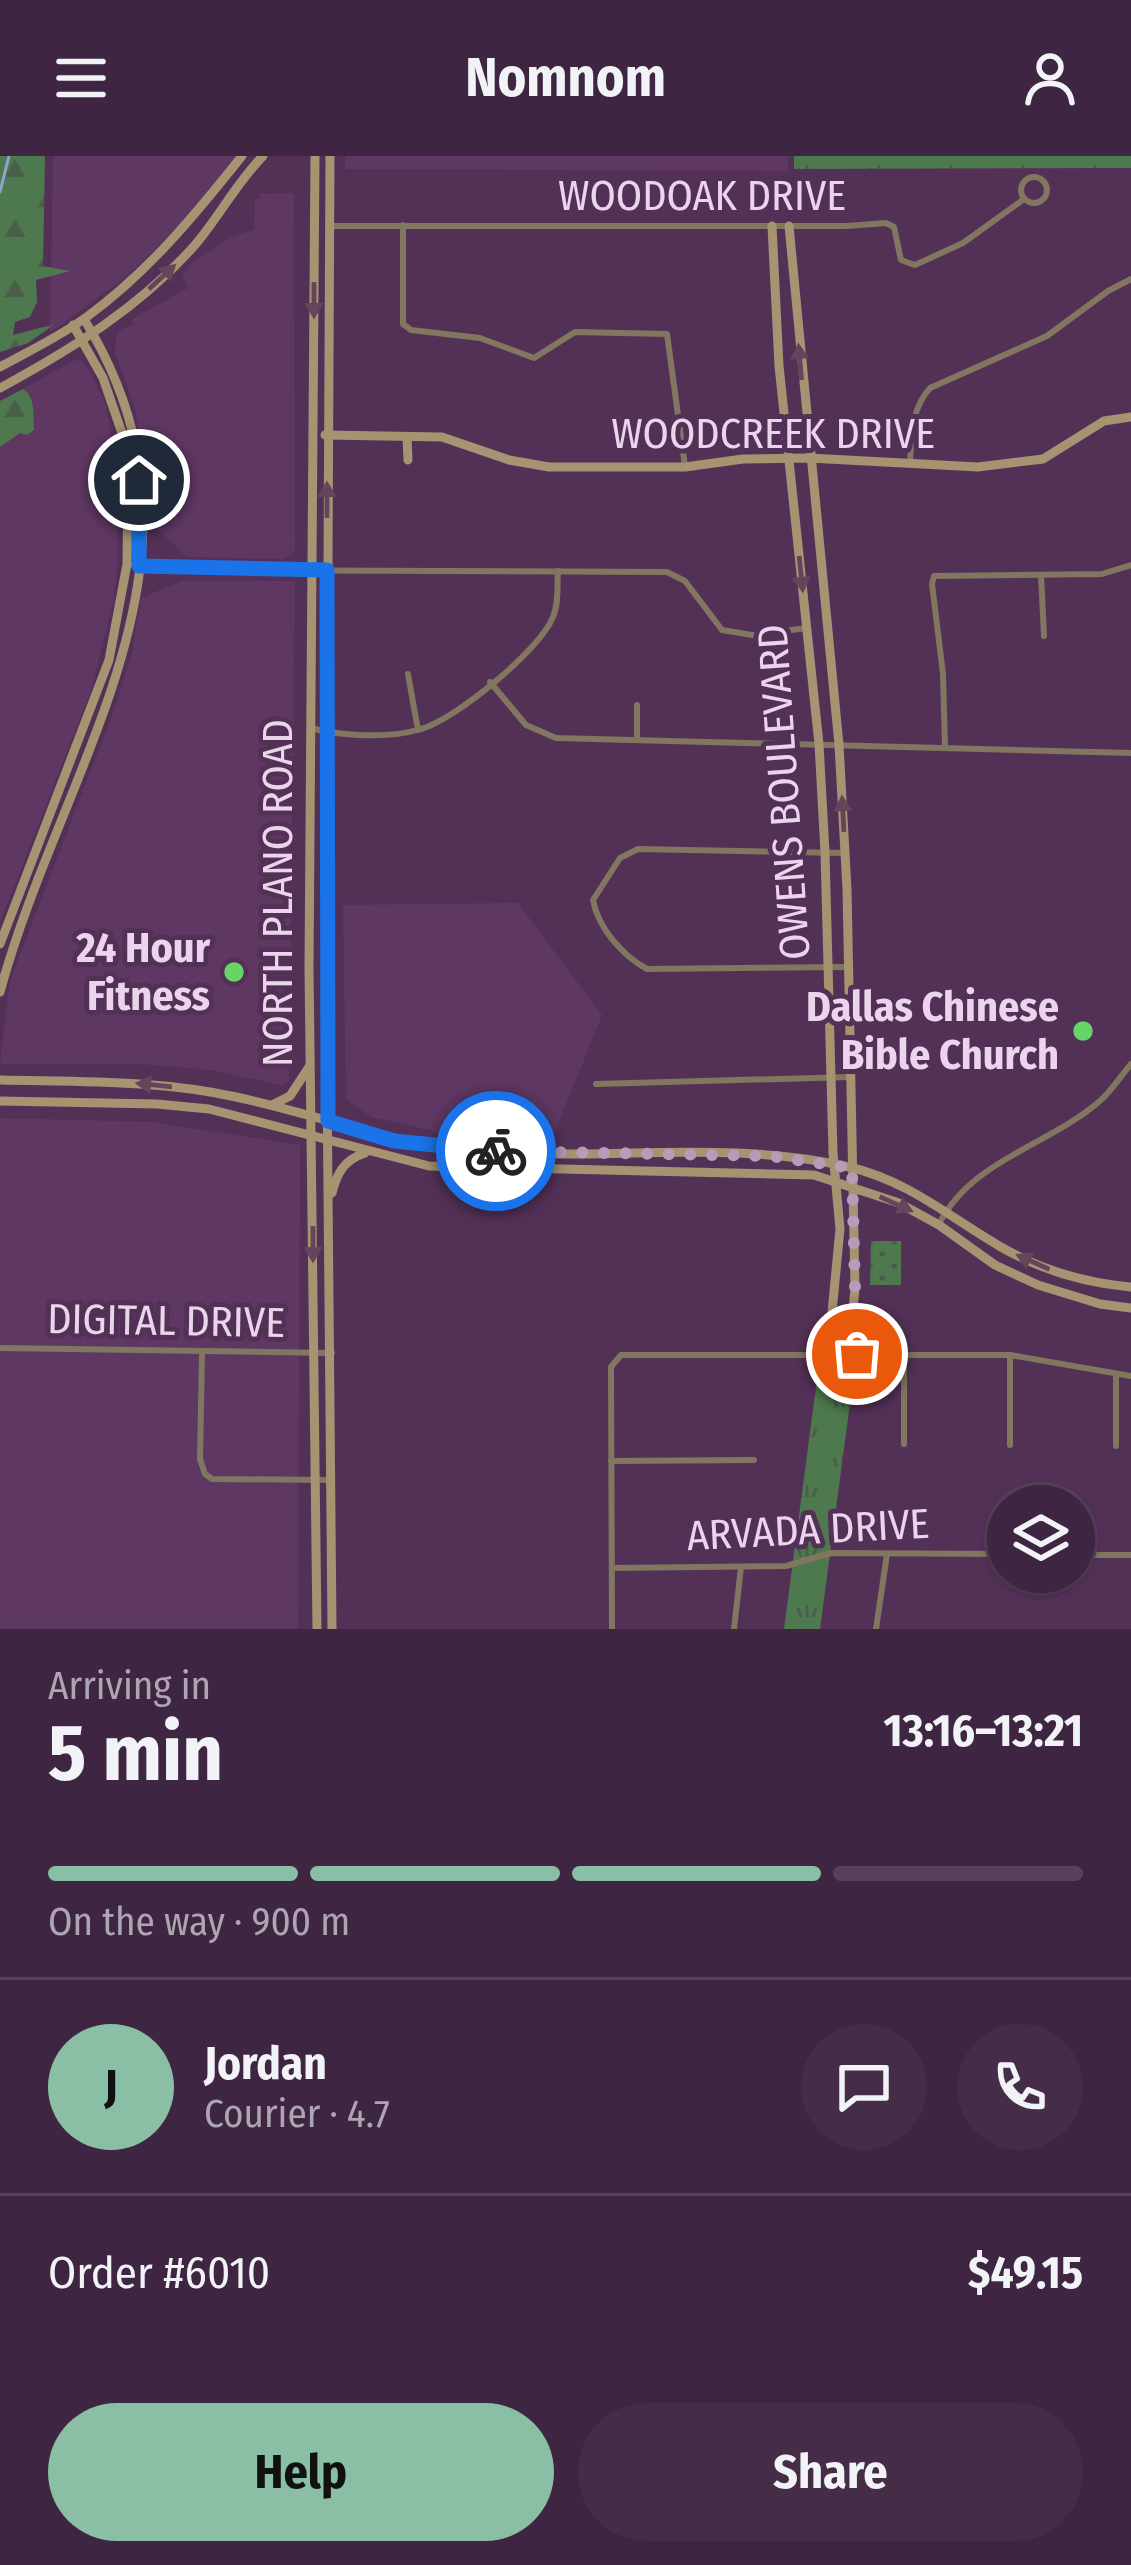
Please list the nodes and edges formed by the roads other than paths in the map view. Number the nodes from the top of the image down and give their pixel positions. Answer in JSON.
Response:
{"nodes":[{"id":1,"x":242,"y":156,"type":"edge"},
{"id":2,"x":263,"y":156,"type":"edge"},
{"id":3,"x":315,"y":156,"type":"edge"},
{"id":4,"x":330,"y":156,"type":"edge"},
{"id":5,"x":1024,"y":199,"type":"junction"},
{"id":6,"x":403,"y":225,"type":"junction"},
{"id":7,"x":329,"y":226,"type":"junction"},
{"id":8,"x":772,"y":226,"type":"junction"},
{"id":9,"x":789,"y":226,"type":"junction"},
{"id":10,"x":314,"y":237,"type":"junction"},
{"id":11,"x":1131,"y":279,"type":"edge"},
{"id":12,"x":78,"y":322,"type":"junction"},
{"id":13,"x":87,"y":337,"type":"junction"},
{"id":14,"x":0,"y":367,"type":"edge"},
{"id":15,"x":0,"y":388,"type":"edge"},
{"id":16,"x":1131,"y":417,"type":"edge"},
{"id":17,"x":328,"y":435,"type":"junction"},
{"id":18,"x":314,"y":437,"type":"junction"},
{"id":19,"x":407,"y":437,"type":"junction"},
{"id":20,"x":788,"y":458,"type":"junction"},
{"id":21,"x":809,"y":458,"type":"junction"},
{"id":22,"x":407,"y":460,"type":"dead end"},
{"id":23,"x":909,"y":466,"type":"junction"},
{"id":24,"x":685,"y":467,"type":"junction"},
{"id":25,"x":133,"y":565,"type":"junction"},
{"id":26,"x":1131,"y":565,"type":"edge"},
{"id":27,"x":311,"y":568,"type":"junction"},
{"id":28,"x":327,"y":570,"type":"junction"},
{"id":29,"x":558,"y":571,"type":"junction"},
{"id":30,"x":1041,"y":575,"type":"junction"},
{"id":31,"x":807,"y":628,"type":"junction"},
{"id":32,"x":1044,"y":636,"type":"dead end"},
{"id":33,"x":408,"y":674,"type":"dead end"},
{"id":34,"x":490,"y":682,"type":"junction"},
{"id":35,"x":637,"y":705,"type":"dead end"},
{"id":36,"x":310,"y":728,"type":"junction"},
{"id":37,"x":418,"y":730,"type":"junction"},
{"id":38,"x":325,"y":732,"type":"junction"},
{"id":39,"x":637,"y":740,"type":"junction"},
{"id":40,"x":819,"y":744,"type":"junction"},
{"id":41,"x":839,"y":745,"type":"junction"},
{"id":42,"x":945,"y":747,"type":"junction"},
{"id":43,"x":1131,"y":753,"type":"edge"},
{"id":44,"x":825,"y":852,"type":"junction"},
{"id":45,"x":845,"y":853,"type":"junction"},
{"id":46,"x":4,"y":948,"type":"edge"},
{"id":47,"x":309,"y":968,"type":"junction"},
{"id":48,"x":830,"y":968,"type":"junction"},
{"id":49,"x":848,"y":968,"type":"junction"},
{"id":50,"x":326,"y":972,"type":"junction"},
{"id":51,"x":0,"y":992,"type":"edge"},
{"id":52,"x":311,"y":1062,"type":"junction"},
{"id":53,"x":1131,"y":1064,"type":"edge"},
{"id":54,"x":831,"y":1077,"type":"junction"},
{"id":55,"x":851,"y":1077,"type":"junction"},
{"id":56,"x":0,"y":1080,"type":"edge"},
{"id":57,"x":596,"y":1084,"type":"dead end"},
{"id":58,"x":0,"y":1101,"type":"edge"},
{"id":59,"x":269,"y":1106,"type":"junction"},
{"id":60,"x":312,"y":1118,"type":"junction"},
{"id":61,"x":328,"y":1121,"type":"junction"},
{"id":62,"x":312,"y":1136,"type":"junction"},
{"id":63,"x":328,"y":1140,"type":"junction"},
{"id":64,"x":368,"y":1152,"type":"junction"},
{"id":65,"x":512,"y":1152,"type":"junction"},
{"id":66,"x":624,"y":1154,"type":"junction"},
{"id":67,"x":834,"y":1164,"type":"junction"},
{"id":68,"x":852,"y":1168,"type":"junction"},
{"id":69,"x":512,"y":1170,"type":"junction"},
{"id":70,"x":624,"y":1172,"type":"junction"},
{"id":71,"x":837,"y":1180,"type":"junction"},
{"id":72,"x":852,"y":1186,"type":"junction"},
{"id":73,"x":329,"y":1204,"type":"junction"},
{"id":74,"x":945,"y":1210,"type":"junction"},
{"id":75,"x":939,"y":1225,"type":"junction"},
{"id":76,"x":1131,"y":1287,"type":"edge"},
{"id":77,"x":1131,"y":1308,"type":"edge"},
{"id":78,"x":0,"y":1348,"type":"edge"},
{"id":79,"x":202,"y":1353,"type":"junction"},
{"id":80,"x":315,"y":1353,"type":"junction"},
{"id":81,"x":332,"y":1353,"type":"junction"},
{"id":82,"x":828,"y":1354,"type":"junction"},
{"id":83,"x":849,"y":1354,"type":"junction"},
{"id":84,"x":904,"y":1354,"type":"junction"},
{"id":85,"x":1010,"y":1354,"type":"junction"},
{"id":86,"x":1116,"y":1376,"type":"junction"},
{"id":87,"x":1131,"y":1376,"type":"edge"},
{"id":88,"x":904,"y":1444,"type":"dead end"},
{"id":89,"x":1010,"y":1445,"type":"dead end"},
{"id":90,"x":1116,"y":1445,"type":"dead end"},
{"id":91,"x":754,"y":1460,"type":"dead end"},
{"id":92,"x":611,"y":1461,"type":"junction"},
{"id":93,"x":316,"y":1480,"type":"junction"},
{"id":94,"x":331,"y":1480,"type":"junction"},
{"id":95,"x":887,"y":1553,"type":"junction"},
{"id":96,"x":987,"y":1554,"type":"edge"},
{"id":97,"x":1095,"y":1555,"type":"edge"},
{"id":98,"x":1131,"y":1555,"type":"edge"},
{"id":99,"x":740,"y":1566,"type":"junction"},
{"id":100,"x":612,"y":1568,"type":"junction"},
{"id":101,"x":333,"y":1572,"type":"junction"},
{"id":102,"x":317,"y":1573,"type":"junction"},
{"id":103,"x":317,"y":1629,"type":"edge"},
{"id":104,"x":332,"y":1629,"type":"edge"},
{"id":105,"x":611,"y":1629,"type":"edge"},
{"id":106,"x":734,"y":1629,"type":"edge"},
{"id":107,"x":876,"y":1629,"type":"edge"}],
"edges":[{"from":1,"to":12,"type":"main road"},
{"from":13,"to":2,"type":"main road","one_way":true},
{"from":3,"to":10,"type":"main road","name":"NORTH PLANO ROAD"},
{"from":4,"to":7,"type":"main road","name":"NORTH PLANO ROAD"},
{"from":5,"to":5,"type":"street"},
{"from":5,"to":9,"type":"street","name":"WOODOAK DRIVE"},
{"from":6,"to":7,"type":"street","name":"WOODOAK DRIVE"},
{"from":6,"to":8,"type":"street","name":"WOODOAK DRIVE"},
{"from":6,"to":24,"type":"street"},
{"from":7,"to":10,"type":"main road"},
{"from":7,"to":17,"type":"main road","name":"NORTH PLANO ROAD"},
{"from":8,"to":9,"type":"street","name":"WOODOAK DRIVE"},
{"from":8,"to":20,"type":"main road","name":"OWENS BOULEVARD"},
{"from":21,"to":9,"type":"main road","name":"OWENS BOULEVARD","one_way":true},
{"from":10,"to":18,"type":"main road","name":"NORTH PLANO ROAD","one_way":true},
{"from":11,"to":23,"type":"street"},
{"from":12,"to":13,"type":"main road"},
{"from":12,"to":14,"type":"main road"},
{"from":13,"to":15,"type":"main road"},
{"from":13,"to":25,"type":"main road"},
{"from":16,"to":23,"type":"main road","name":"WOODCREEK DRIVE"},
{"from":17,"to":18,"type":"main road","name":"WOODCREEK DRIVE"},
{"from":17,"to":19,"type":"main road","name":"WOODCREEK DRIVE"},
{"from":28,"to":17,"type":"main road","name":"NORTH PLANO ROAD","one_way":true},
{"from":18,"to":27,"type":"main road","name":"NORTH PLANO ROAD"},
{"from":19,"to":22,"type":"main road"},
{"from":19,"to":24,"type":"main road","name":"WOODCREEK DRIVE"},
{"from":20,"to":21,"type":"main road","name":"WOODCREEK DRIVE"},
{"from":20,"to":24,"type":"main road","name":"WOODCREEK DRIVE"},
{"from":20,"to":31,"type":"main road","name":"OWENS BOULEVARD","one_way":true},
{"from":21,"to":23,"type":"main road","name":"WOODCREEK DRIVE"},
{"from":21,"to":41,"type":"main road","name":"OWENS BOULEVARD"},
{"from":25,"to":27,"type":"street"},
{"from":25,"to":46,"type":"main road"},
{"from":26,"to":30,"type":"street"},
{"from":27,"to":28,"type":"street"},
{"from":27,"to":36,"type":"main road","name":"NORTH PLANO ROAD"},
{"from":28,"to":29,"type":"street"},
{"from":28,"to":38,"type":"main road","name":"NORTH PLANO ROAD"},
{"from":29,"to":31,"type":"street"},
{"from":29,"to":34,"type":"street"},
{"from":30,"to":32,"type":"street"},
{"from":30,"to":42,"type":"street"},
{"from":31,"to":40,"type":"main road","name":"OWENS BOULEVARD"},
{"from":33,"to":37,"type":"street"},
{"from":34,"to":37,"type":"street"},
{"from":34,"to":39,"type":"street"},
{"from":35,"to":39,"type":"street"},
{"from":36,"to":38,"type":"street"},
{"from":36,"to":47,"type":"main road","name":"NORTH PLANO ROAD"},
{"from":37,"to":38,"type":"street"},
{"from":38,"to":50,"type":"main road","name":"NORTH PLANO ROAD"},
{"from":39,"to":40,"type":"street"},
{"from":40,"to":41,"type":"street"},
{"from":40,"to":44,"type":"main road","name":"OWENS BOULEVARD"},
{"from":41,"to":42,"type":"street"},
{"from":45,"to":41,"type":"main road","name":"OWENS BOULEVARD","one_way":true},
{"from":42,"to":43,"type":"street"},
{"from":44,"to":45,"type":"street"},
{"from":44,"to":48,"type":"main road","name":"OWENS BOULEVARD"},
{"from":44,"to":48,"type":"street"},
{"from":45,"to":49,"type":"main road","name":"OWENS BOULEVARD"},
{"from":46,"to":51,"type":"main road"},
{"from":47,"to":50,"type":"main road"},
{"from":47,"to":52,"type":"main road","name":"NORTH PLANO ROAD"},
{"from":48,"to":49,"type":"street"},
{"from":48,"to":54,"type":"main road","name":"OWENS BOULEVARD"},
{"from":49,"to":55,"type":"main road","name":"OWENS BOULEVARD"},
{"from":50,"to":61,"type":"main road","name":"NORTH PLANO ROAD"},
{"from":52,"to":59,"type":"main road"},
{"from":52,"to":60,"type":"main road","name":"NORTH PLANO ROAD"},
{"from":53,"to":74,"type":"street"},
{"from":54,"to":55,"type":"street"},
{"from":54,"to":57,"type":"street"},
{"from":54,"to":67,"type":"main road","name":"OWENS BOULEVARD"},
{"from":55,"to":68,"type":"main road","name":"OWENS BOULEVARD"},
{"from":59,"to":56,"type":"main road","one_way":true},
{"from":58,"to":62,"type":"main road"},
{"from":59,"to":60,"type":"main road"},
{"from":60,"to":61,"type":"main road"},
{"from":60,"to":62,"type":"main road","name":"NORTH PLANO ROAD"},
{"from":61,"to":63,"type":"main road","name":"NORTH PLANO ROAD"},
{"from":61,"to":65,"type":"main road"},
{"from":62,"to":63,"type":"main road"},
{"from":62,"to":80,"type":"main road","name":"NORTH PLANO ROAD","one_way":true},
{"from":63,"to":64,"type":"main road"},
{"from":63,"to":73,"type":"main road","name":"NORTH PLANO ROAD"},
{"from":64,"to":69,"type":"main road"},
{"from":64,"to":73,"type":"main road"},
{"from":65,"to":66,"type":"main road"},
{"from":65,"to":69,"type":"main road"},
{"from":66,"to":67,"type":"main road"},
{"from":66,"to":70,"type":"main road"},
{"from":67,"to":68,"type":"main road"},
{"from":67,"to":71,"type":"main road","name":"OWENS BOULEVARD"},
{"from":68,"to":72,"type":"main road","name":"OWENS BOULEVARD"},
{"from":68,"to":74,"type":"main road"},
{"from":69,"to":70,"type":"main road"},
{"from":70,"to":71,"type":"main road"},
{"from":71,"to":72,"type":"main road"},
{"from":71,"to":82,"type":"main road","name":"OWENS BOULEVARD"},
{"from":72,"to":75,"type":"main road","one_way":true},
{"from":72,"to":83,"type":"main road","name":"OWENS BOULEVARD"},
{"from":73,"to":81,"type":"main road","name":"NORTH PLANO ROAD"},
{"from":74,"to":75,"type":"street"},
{"from":76,"to":74,"type":"main road","one_way":true},
{"from":75,"to":77,"type":"main road"},
{"from":78,"to":79,"type":"street","name":"DIGITAL DRIVE"},
{"from":79,"to":80,"type":"street","name":"DIGITAL DRIVE"},
{"from":79,"to":93,"type":"street"},
{"from":80,"to":81,"type":"street","name":"DIGITAL DRIVE"},
{"from":80,"to":93,"type":"main road","name":"NORTH PLANO ROAD"},
{"from":81,"to":94,"type":"main road","name":"NORTH PLANO ROAD"},
{"from":82,"to":83,"type":"street"},
{"from":82,"to":92,"type":"street"},
{"from":83,"to":84,"type":"street"},
{"from":84,"to":85,"type":"street"},
{"from":84,"to":88,"type":"street"},
{"from":85,"to":86,"type":"street"},
{"from":85,"to":89,"type":"street"},
{"from":86,"to":87,"type":"street"},
{"from":86,"to":90,"type":"street"},
{"from":91,"to":92,"type":"street"},
{"from":92,"to":100,"type":"street"},
{"from":93,"to":94,"type":"street"},
{"from":93,"to":102,"type":"main road","name":"NORTH PLANO ROAD"},
{"from":94,"to":101,"type":"main road","name":"NORTH PLANO ROAD"},
{"from":95,"to":96,"type":"street","name":"ARVADA DRIVE"},
{"from":95,"to":99,"type":"street","name":"ARVADA DRIVE"},
{"from":95,"to":107,"type":"street"},
{"from":97,"to":98,"type":"street"},
{"from":99,"to":100,"type":"street","name":"ARVADA DRIVE"},
{"from":99,"to":106,"type":"street"},
{"from":100,"to":105,"type":"street"},
{"from":101,"to":102,"type":"main road"},
{"from":101,"to":104,"type":"main road","name":"NORTH PLANO ROAD"},
{"from":102,"to":103,"type":"main road","name":"NORTH PLANO ROAD"}]}
